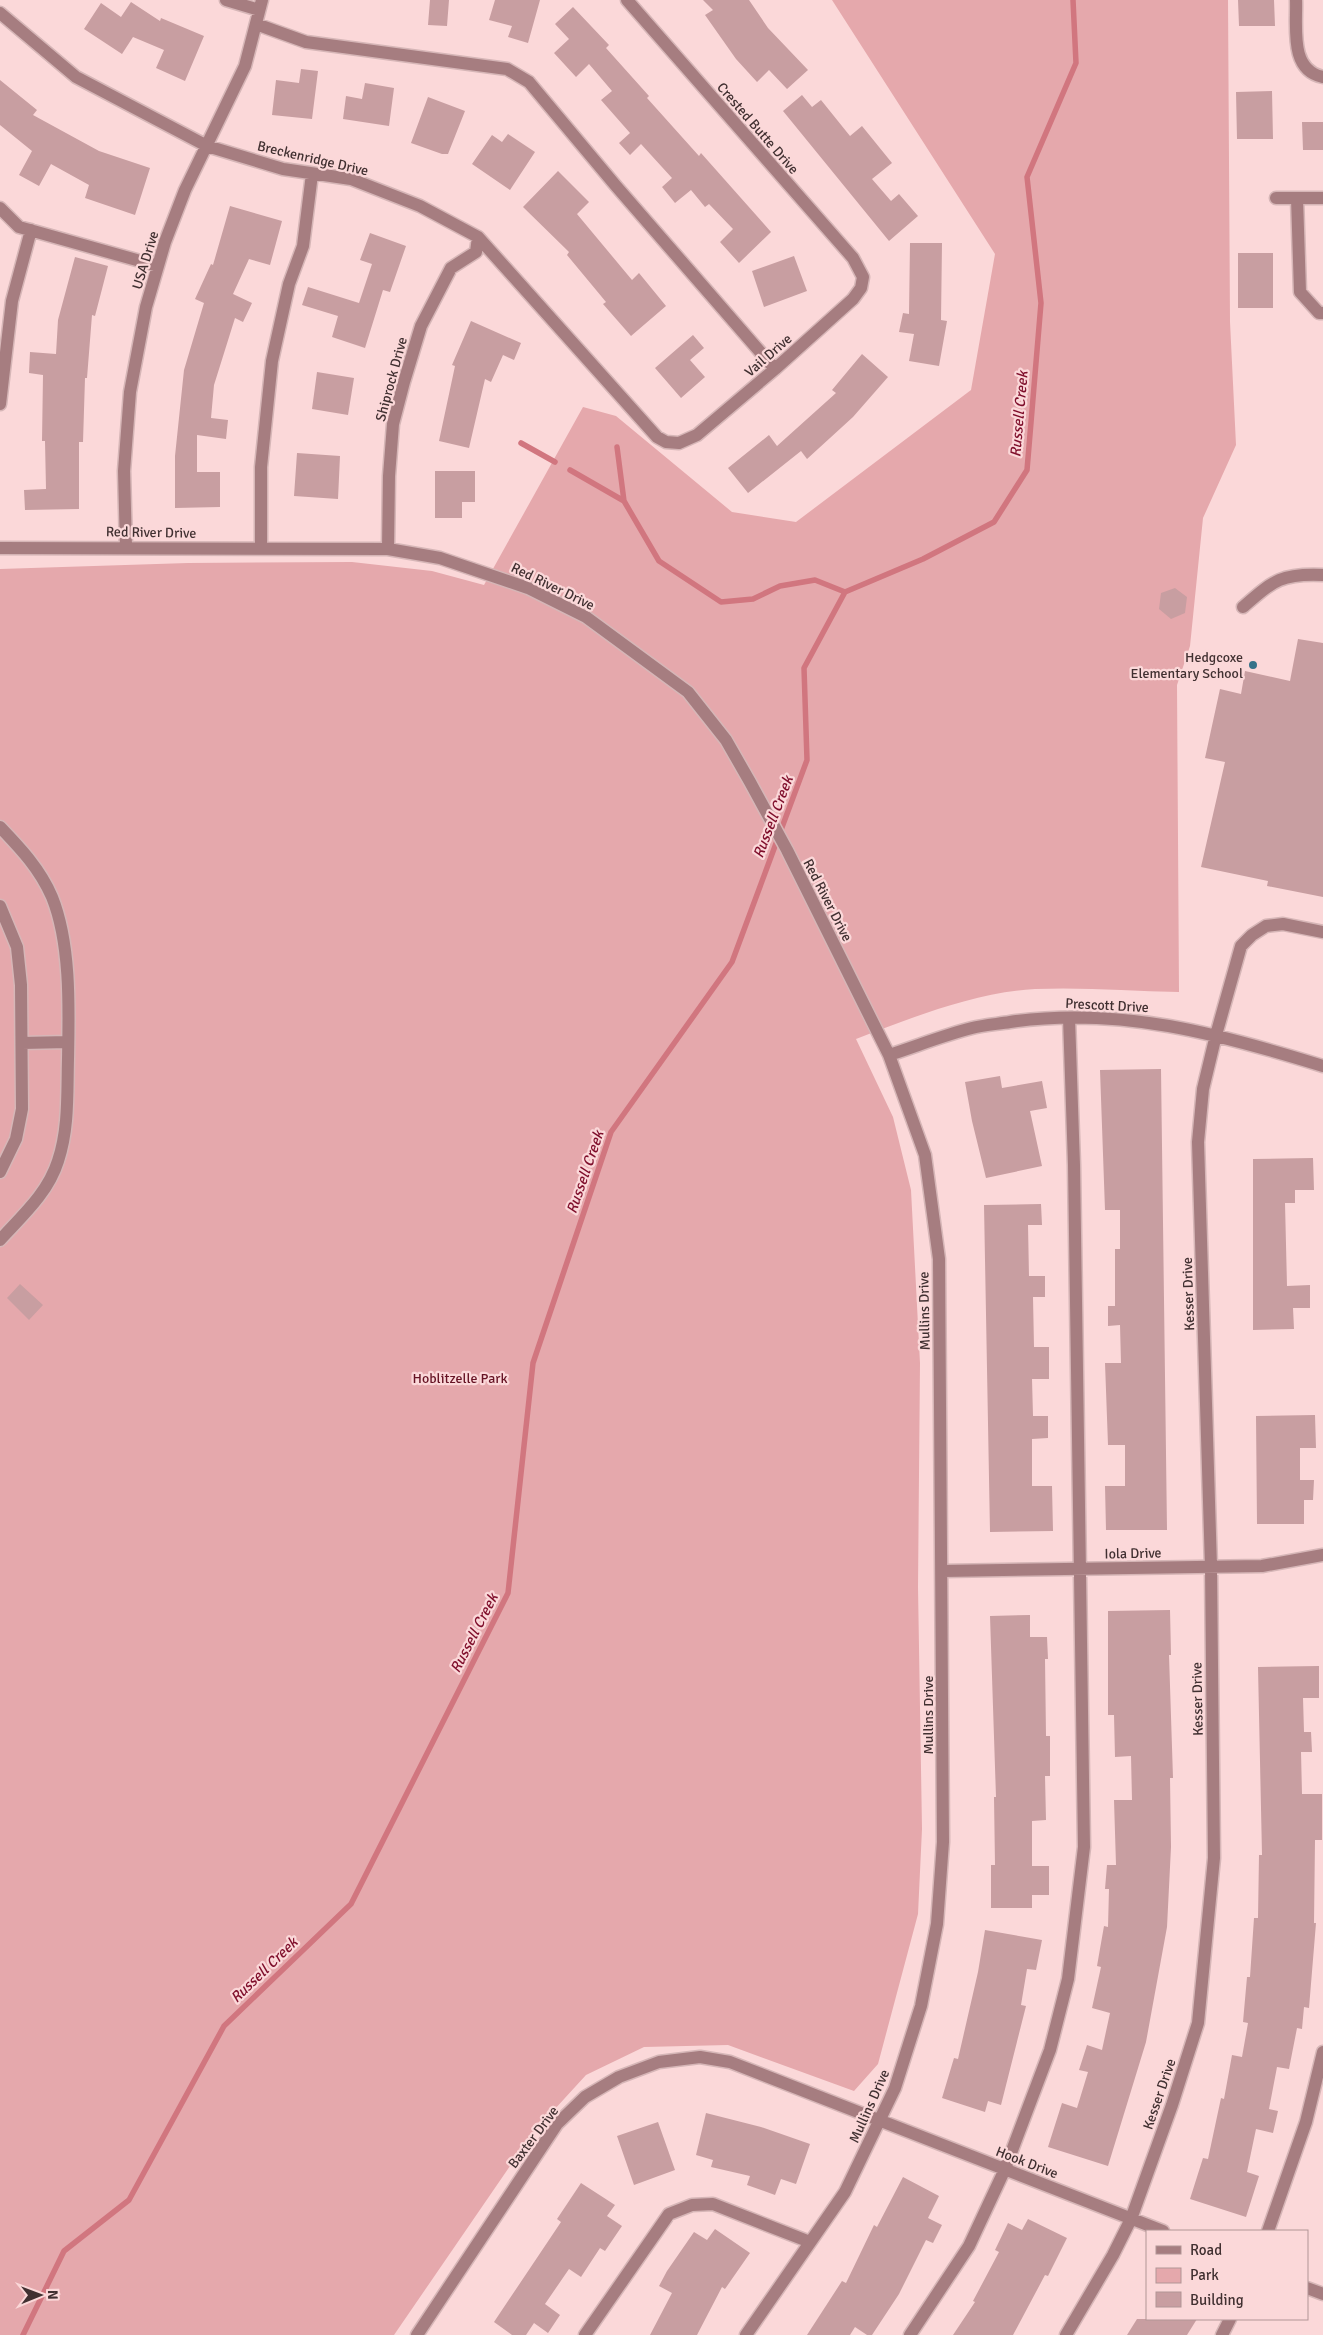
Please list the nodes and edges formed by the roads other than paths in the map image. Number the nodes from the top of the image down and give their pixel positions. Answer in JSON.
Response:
{"nodes":[{"id":1,"x":226,"y":0,"type":"edge"},
{"id":2,"x":627,"y":0,"type":"edge"},
{"id":3,"x":1296,"y":0,"type":"edge"},
{"id":4,"x":260,"y":5,"type":"edge"},
{"id":5,"x":0,"y":13,"type":"edge"},
{"id":6,"x":256,"y":24,"type":"junction"},
{"id":7,"x":1323,"y":77,"type":"edge"},
{"id":8,"x":207,"y":146,"type":"junction"},
{"id":9,"x":312,"y":174,"type":"junction"},
{"id":10,"x":1276,"y":198,"type":"dead end"},
{"id":11,"x":1297,"y":198,"type":"junction"},
{"id":12,"x":1323,"y":198,"type":"edge"},
{"id":13,"x":0,"y":208,"type":"edge"},
{"id":14,"x":31,"y":230,"type":"junction"},
{"id":15,"x":478,"y":237,"type":"junction"},
{"id":16,"x":158,"y":266,"type":"junction"},
{"id":17,"x":864,"y":277,"type":"joint"},
{"id":18,"x":1323,"y":313,"type":"edge"},
{"id":19,"x":775,"y":370,"type":"junction"},
{"id":20,"x":0,"y":404,"type":"edge"},
{"id":21,"x":679,"y":443,"type":"joint"},
{"id":22,"x":126,"y":546,"type":"junction"},
{"id":23,"x":0,"y":548,"type":"edge"},
{"id":24,"x":261,"y":549,"type":"junction"},
{"id":25,"x":388,"y":549,"type":"junction"},
{"id":26,"x":1323,"y":575,"type":"edge"},
{"id":27,"x":1243,"y":608,"type":"dead end"},
{"id":28,"x":0,"y":827,"type":"edge"},
{"id":29,"x":0,"y":906,"type":"edge"},
{"id":30,"x":1323,"y":932,"type":"edge"},
{"id":31,"x":1069,"y":1018,"type":"junction"},
{"id":32,"x":1216,"y":1035,"type":"junction"},
{"id":33,"x":68,"y":1042,"type":"junction"},
{"id":34,"x":22,"y":1043,"type":"junction"},
{"id":35,"x":889,"y":1055,"type":"junction"},
{"id":36,"x":1323,"y":1066,"type":"edge"},
{"id":37,"x":0,"y":1172,"type":"edge"},
{"id":38,"x":0,"y":1240,"type":"edge"},
{"id":39,"x":1323,"y":1555,"type":"edge"},
{"id":40,"x":1211,"y":1567,"type":"junction"},
{"id":41,"x":1078,"y":1569,"type":"junction"},
{"id":42,"x":943,"y":1571,"type":"junction"},
{"id":43,"x":1323,"y":2052,"type":"edge"},
{"id":44,"x":880,"y":2121,"type":"junction"},
{"id":45,"x":1005,"y":2169,"type":"junction"},
{"id":46,"x":1131,"y":2219,"type":"junction"},
{"id":47,"x":1160,"y":2230,"type":"edge"},
{"id":48,"x":1268,"y":2230,"type":"edge"},
{"id":49,"x":810,"y":2242,"type":"junction"},
{"id":50,"x":1308,"y":2288,"type":"edge"},
{"id":51,"x":1323,"y":2294,"type":"edge"},
{"id":52,"x":1230,"y":2320,"type":"edge"},
{"id":53,"x":417,"y":2335,"type":"edge"},
{"id":54,"x":584,"y":2335,"type":"edge"},
{"id":55,"x":746,"y":2335,"type":"edge"},
{"id":56,"x":910,"y":2335,"type":"edge"},
{"id":57,"x":1066,"y":2335,"type":"edge"},
{"id":58,"x":1222,"y":2335,"type":"edge"}],
"edges":[{"from":1,"to":4,"type":"street"},
{"from":2,"to":17,"type":"street","name":"Crested Butte Drive"},
{"from":3,"to":7,"type":"street"},
{"from":4,"to":6,"type":"street","name":"USA Drive"},
{"from":5,"to":8,"type":"street","name":"Breckenridge Drive"},
{"from":6,"to":8,"type":"street","name":"USA Drive"},
{"from":6,"to":19,"type":"street"},
{"from":8,"to":9,"type":"street","name":"Breckenridge Drive"},
{"from":8,"to":16,"type":"street","name":"USA Drive"},
{"from":9,"to":15,"type":"street","name":"Breckenridge Drive"},
{"from":9,"to":24,"type":"street"},
{"from":10,"to":11,"type":"street"},
{"from":11,"to":12,"type":"street"},
{"from":11,"to":18,"type":"street"},
{"from":13,"to":14,"type":"street"},
{"from":14,"to":16,"type":"street"},
{"from":14,"to":20,"type":"street"},
{"from":15,"to":21,"type":"street","name":"Breckenridge Drive"},
{"from":15,"to":25,"type":"street","name":"Shiprock Drive"},
{"from":16,"to":22,"type":"street","name":"USA Drive"},
{"from":17,"to":19,"type":"street","name":"Vail Drive"},
{"from":19,"to":21,"type":"street","name":"Vail Drive"},
{"from":22,"to":23,"type":"street","name":"Red River Drive"},
{"from":22,"to":24,"type":"street","name":"Red River Drive"},
{"from":24,"to":25,"type":"street","name":"Red River Drive"},
{"from":25,"to":35,"type":"street","name":"Red River Drive"},
{"from":26,"to":27,"type":"street"},
{"from":28,"to":33,"type":"street"},
{"from":29,"to":34,"type":"street"},
{"from":30,"to":32,"type":"street","name":"Kesser Drive"},
{"from":31,"to":32,"type":"street","name":"Prescott Drive"},
{"from":31,"to":35,"type":"street","name":"Prescott Drive"},
{"from":31,"to":41,"type":"street"},
{"from":32,"to":36,"type":"street","name":"Prescott Drive"},
{"from":32,"to":40,"type":"street","name":"Kesser Drive"},
{"from":33,"to":34,"type":"street"},
{"from":33,"to":38,"type":"street"},
{"from":34,"to":37,"type":"street"},
{"from":35,"to":42,"type":"street","name":"Mullins Drive"},
{"from":39,"to":40,"type":"street","name":"Iola Drive"},
{"from":40,"to":41,"type":"street","name":"Iola Drive"},
{"from":40,"to":46,"type":"street","name":"Kesser Drive"},
{"from":41,"to":42,"type":"street","name":"Iola Drive"},
{"from":41,"to":45,"type":"street"},
{"from":42,"to":44,"type":"street","name":"Mullins Drive"},
{"from":43,"to":48,"type":"street"},
{"from":44,"to":45,"type":"street","name":"Hook Drive"},
{"from":44,"to":49,"type":"street","name":"Mullins Drive"},
{"from":44,"to":53,"type":"street","name":"Baxter Drive"},
{"from":45,"to":46,"type":"street","name":"Hook Drive"},
{"from":45,"to":56,"type":"street"},
{"from":46,"to":47,"type":"street","name":"Hook Drive"},
{"from":46,"to":57,"type":"street","name":"Kesser Drive"},
{"from":49,"to":54,"type":"street"},
{"from":49,"to":55,"type":"street","name":"Mullins Drive"},
{"from":50,"to":51,"type":"street"},
{"from":52,"to":58,"type":"street"}]}
